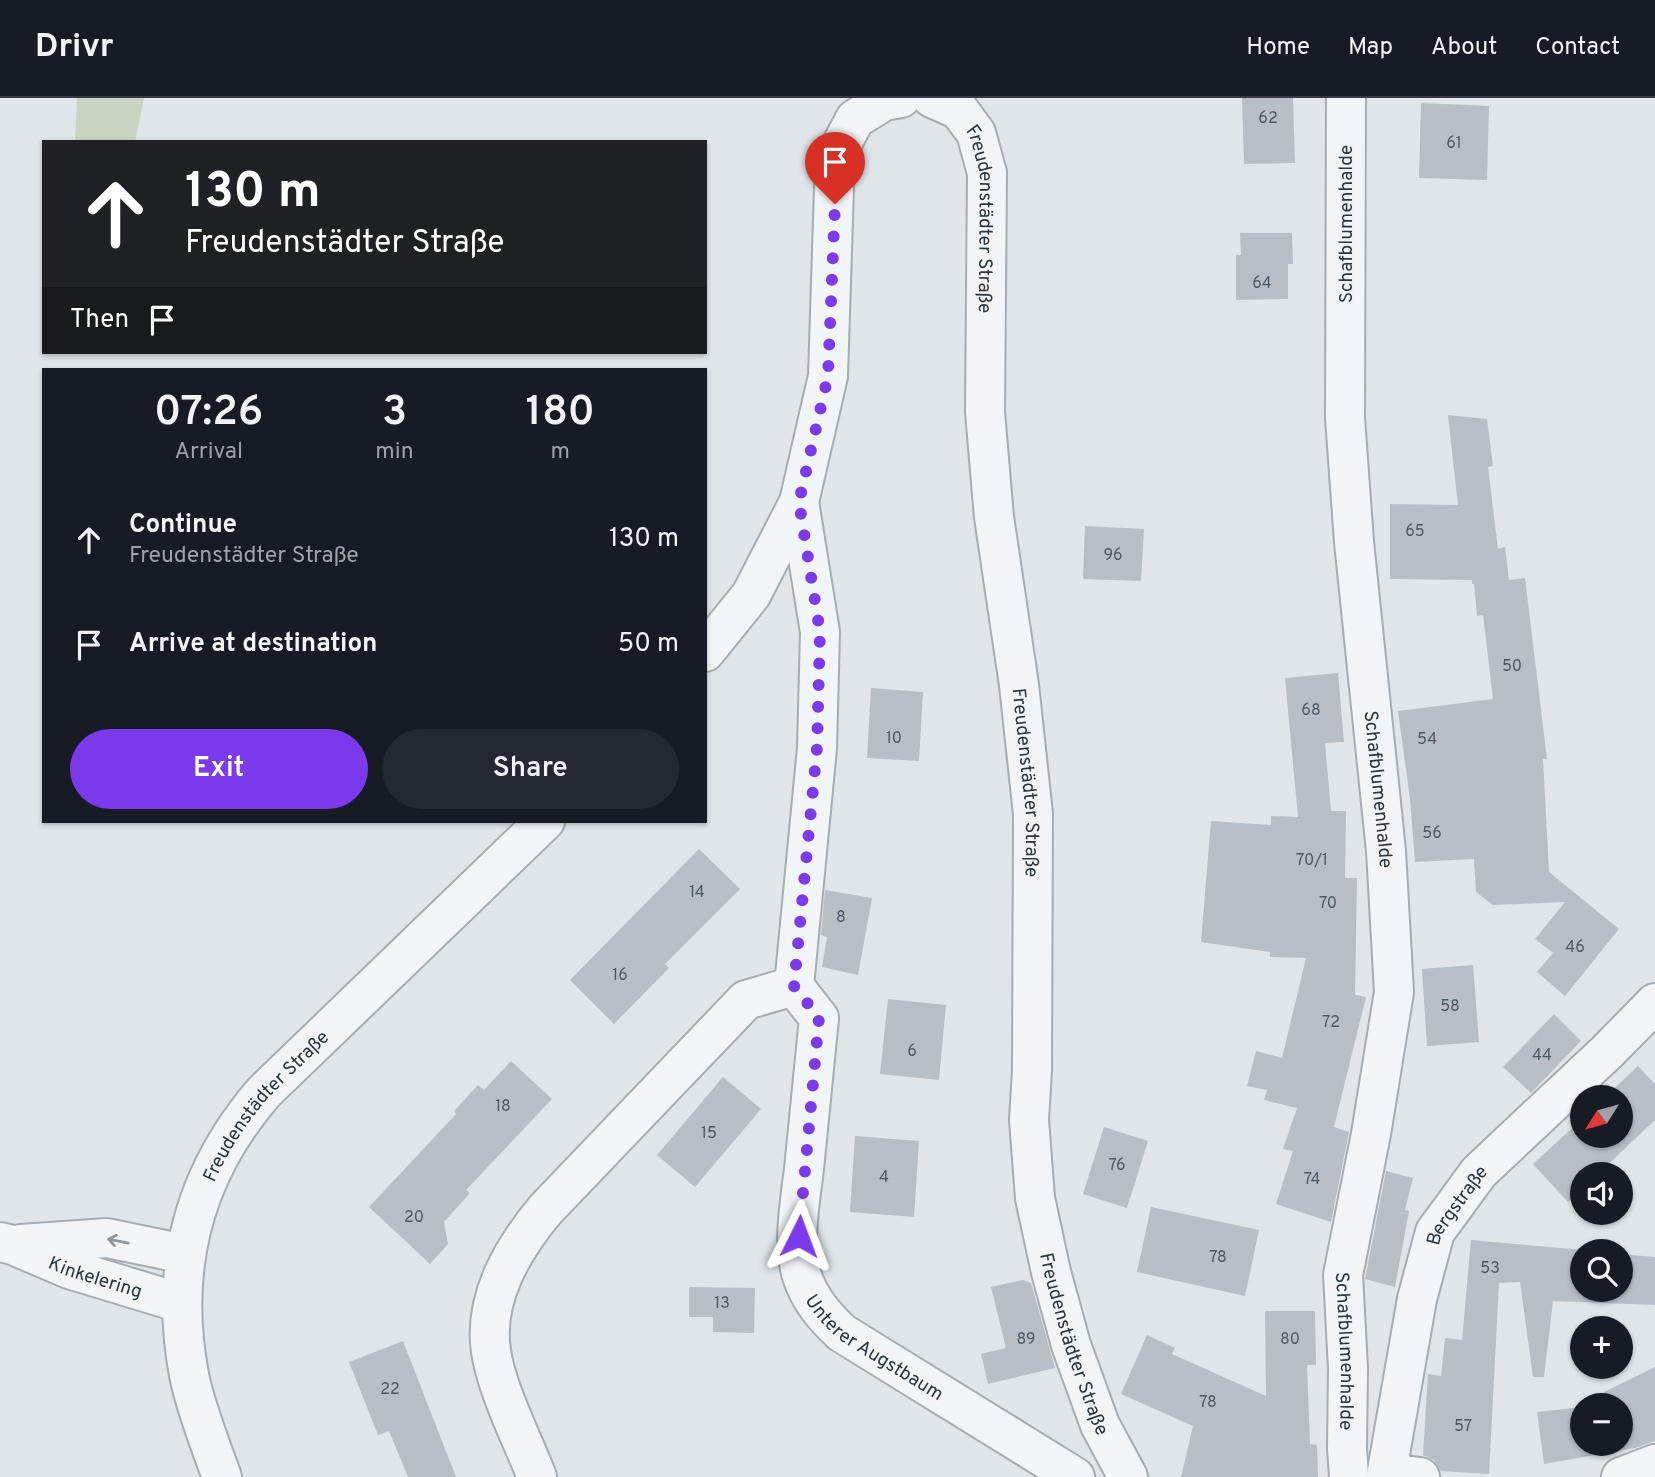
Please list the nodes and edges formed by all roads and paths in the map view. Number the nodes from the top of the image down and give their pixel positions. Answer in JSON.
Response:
{"nodes":[{"id":1,"x":901,"y":98,"type":"edge"},
{"id":2,"x":932,"y":98,"type":"edge"},
{"id":3,"x":1346,"y":98,"type":"edge"},
{"id":4,"x":799,"y":502,"type":"junction"},
{"id":5,"x":707,"y":650,"type":"edge"},
{"id":6,"x":542,"y":823,"type":"edge"},
{"id":7,"x":794,"y":986,"type":"junction"},
{"id":8,"x":1655,"y":1003,"type":"edge"},
{"id":9,"x":6,"y":1243,"type":"edge"},
{"id":10,"x":185,"y":1254,"type":"junction"},
{"id":11,"x":181,"y":1303,"type":"junction"},
{"id":12,"x":1655,"y":1464,"type":"edge"},
{"id":13,"x":1397,"y":1476,"type":"edge"},
{"id":14,"x":222,"y":1477,"type":"edge"},
{"id":15,"x":537,"y":1477,"type":"edge"},
{"id":16,"x":1075,"y":1477,"type":"edge"},
{"id":17,"x":1128,"y":1477,"type":"edge"},
{"id":18,"x":1349,"y":1477,"type":"edge"},
{"id":19,"x":1621,"y":1477,"type":"edge"}],
"edges":[{"from":1,"to":4,"type":"street"},
{"from":2,"to":17,"type":"street","name":"Freudenstädter Straße"},
{"from":3,"to":18,"type":"street","name":"Schafblumenhalde"},
{"from":4,"to":5,"type":"street"},
{"from":4,"to":7,"type":"street"},
{"from":6,"to":10,"type":"street","name":"Freudenstädter Straße"},
{"from":7,"to":15,"type":"street"},
{"from":7,"to":16,"type":"street","name":"Unterer Augstbaum"},
{"from":8,"to":13,"type":"street","name":"Bergstraße"},
{"from":10,"to":9,"type":"street","name":"Kinkelering","one_way":true},
{"from":9,"to":11,"type":"street","name":"Kinkelering"},
{"from":10,"to":11,"type":"street","name":"Freudenstädter Straße"},
{"from":11,"to":14,"type":"street","name":"Freudenstädter Straße"},
{"from":12,"to":19,"type":"street"}]}
